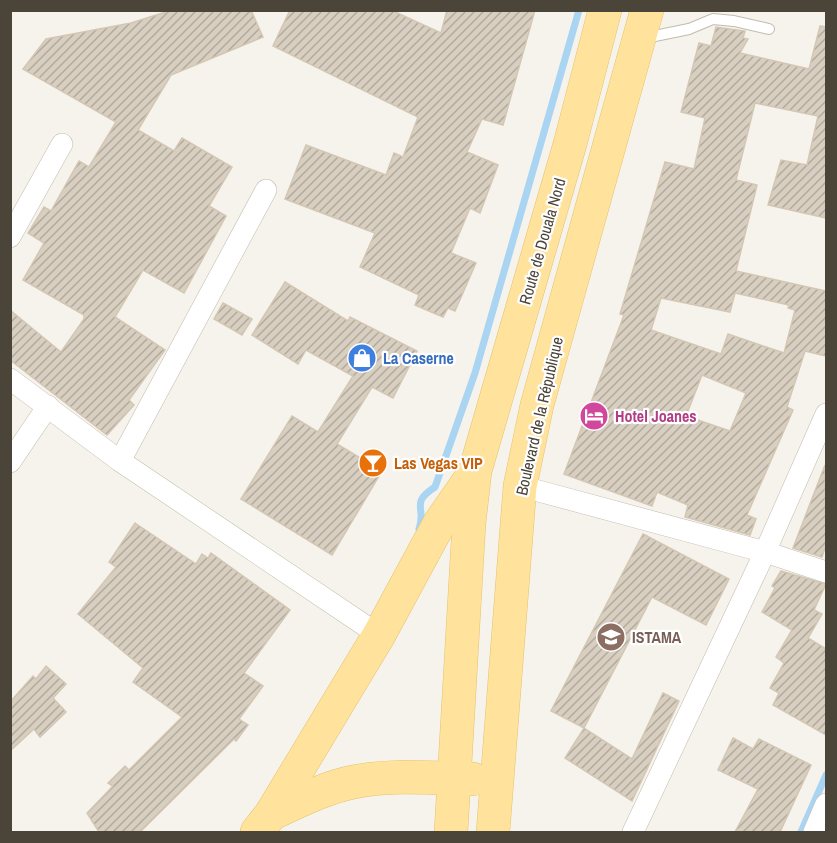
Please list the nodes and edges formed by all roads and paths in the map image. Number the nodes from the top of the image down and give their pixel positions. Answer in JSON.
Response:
{"nodes":[{"id":1,"x":605,"y":10,"type":"edge"},
{"id":2,"x":643,"y":25,"type":"edge"},
{"id":3,"x":769,"y":29,"type":"dead end"},
{"id":4,"x":62,"y":144,"type":"dead end"},
{"id":5,"x":570,"y":144,"type":"junction"},
{"id":6,"x":606,"y":156,"type":"junction"},
{"id":7,"x":266,"y":190,"type":"dead end"},
{"id":8,"x":10,"y":237,"type":"edge"},
{"id":9,"x":10,"y":380,"type":"edge"},
{"id":10,"x":48,"y":406,"type":"junction"},
{"id":11,"x":826,"y":414,"type":"edge"},
{"id":12,"x":120,"y":461,"type":"junction"},
{"id":13,"x":10,"y":462,"type":"edge"},
{"id":14,"x":475,"y":471,"type":"junction"},
{"id":15,"x":520,"y":486,"type":"junction"},
{"id":16,"x":765,"y":552,"type":"junction"},
{"id":17,"x":826,"y":572,"type":"edge"},
{"id":18,"x":379,"y":635,"type":"junction"},
{"id":19,"x":453,"y":778,"type":"junction"},
{"id":20,"x":497,"y":779,"type":"junction"},
{"id":21,"x":826,"y":804,"type":"edge"},
{"id":22,"x":264,"y":823,"type":"edge"},
{"id":23,"x":451,"y":832,"type":"edge"},
{"id":24,"x":493,"y":832,"type":"edge"},
{"id":25,"x":633,"y":832,"type":"edge"},
{"id":26,"x":814,"y":832,"type":"edge"}],
"edges":[{"from":1,"to":5,"type":"main road","name":"Route de Douala Nord"},
{"from":2,"to":3,"type":"lane"},
{"from":2,"to":6,"type":"main road","name":"Boulevard de la République"},
{"from":4,"to":8,"type":"street"},
{"from":5,"to":6,"type":"main road"},
{"from":5,"to":14,"type":"main road","name":"Route de Douala Nord"},
{"from":6,"to":15,"type":"main road","name":"Boulevard de la République"},
{"from":7,"to":12,"type":"street"},
{"from":9,"to":10,"type":"street"},
{"from":10,"to":12,"type":"street"},
{"from":10,"to":13,"type":"street"},
{"from":11,"to":16,"type":"street"},
{"from":12,"to":18,"type":"street"},
{"from":14,"to":18,"type":"main road"},
{"from":14,"to":19,"type":"main road"},
{"from":15,"to":16,"type":"street"},
{"from":15,"to":20,"type":"main road","name":"Boulevard de la République"},
{"from":16,"to":17,"type":"street"},
{"from":16,"to":25,"type":"street"},
{"from":18,"to":22,"type":"main road"},
{"from":19,"to":20,"type":"main road"},
{"from":19,"to":22,"type":"main road"},
{"from":19,"to":23,"type":"main road"},
{"from":20,"to":24,"type":"main road","name":"Boulevard de la République"},
{"from":21,"to":26,"type":"street"}]}
